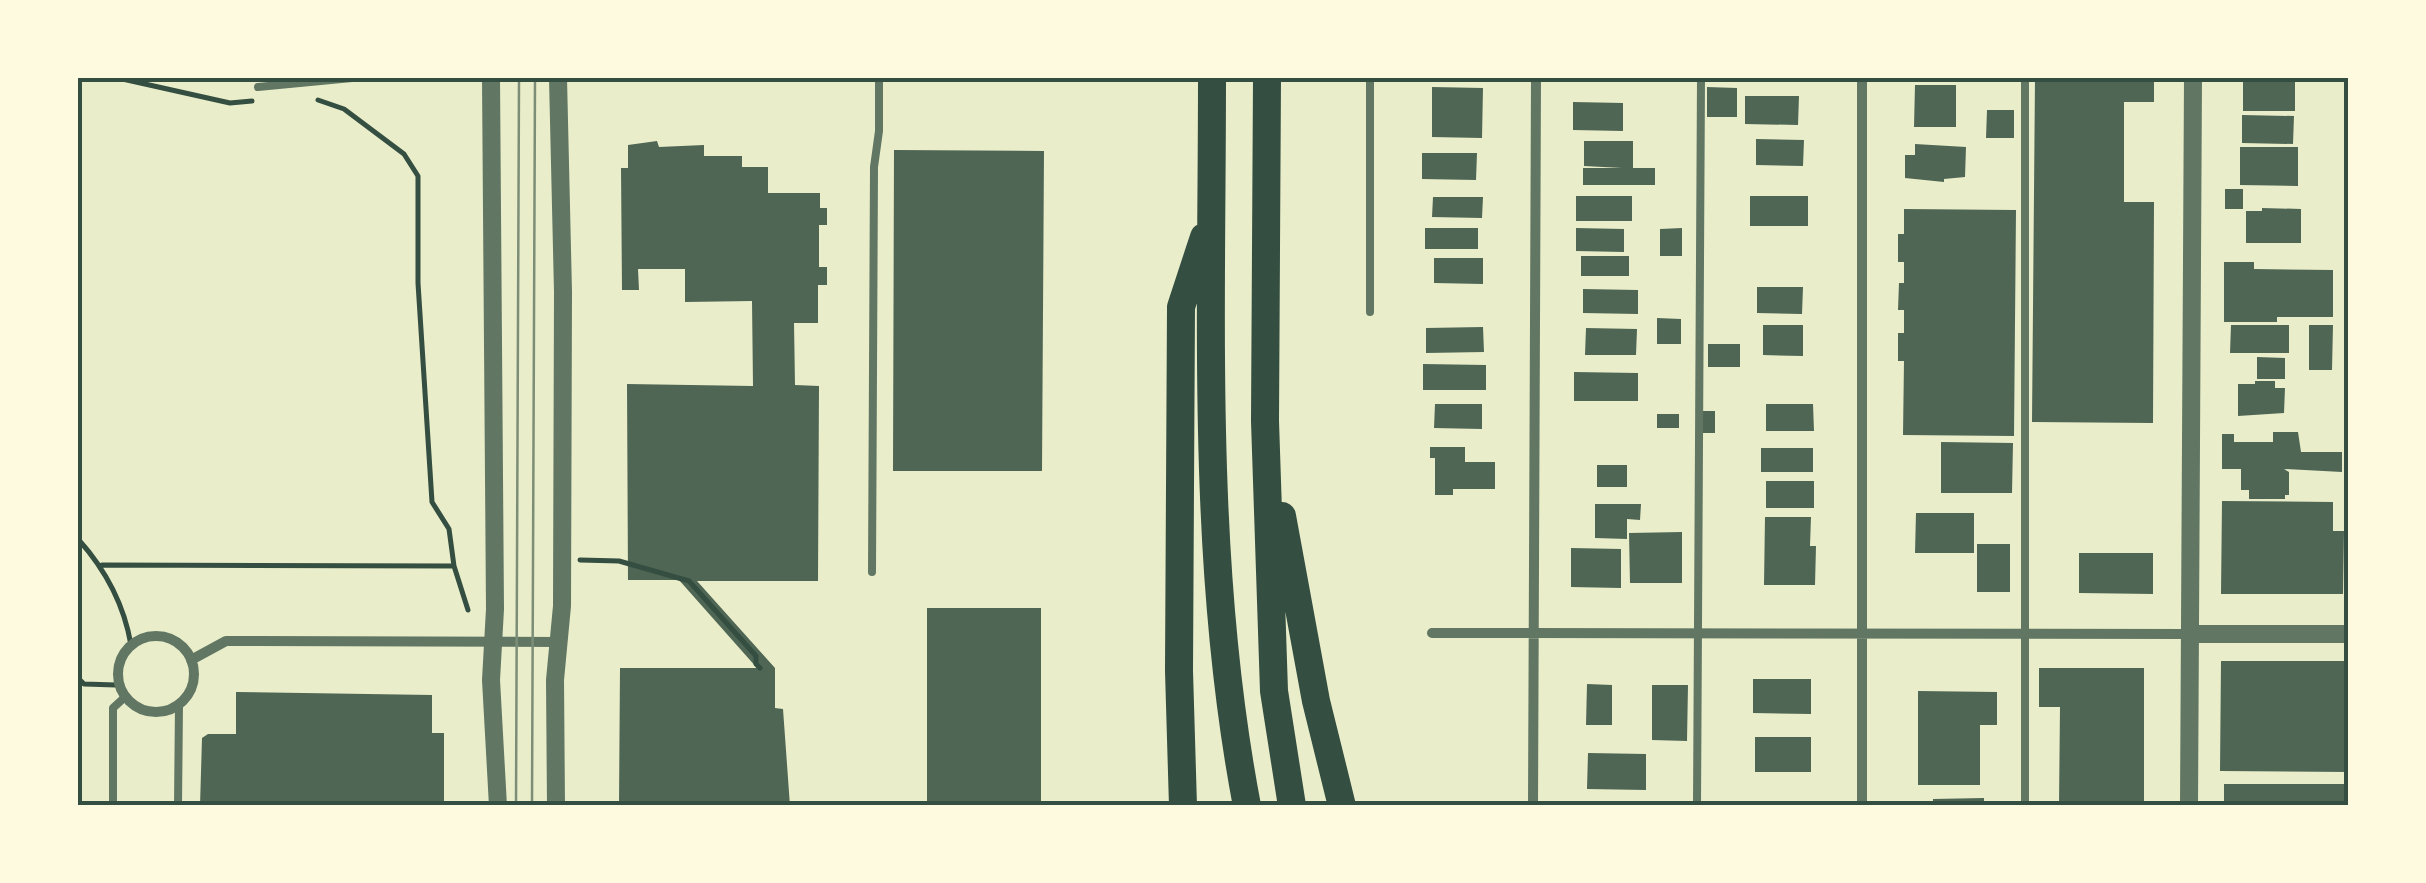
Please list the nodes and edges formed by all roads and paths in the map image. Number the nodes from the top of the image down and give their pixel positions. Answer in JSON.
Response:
{"nodes":[{"id":1,"x":118,"y":78,"type":"edge"},
{"id":2,"x":352,"y":78,"type":"edge"},
{"id":3,"x":491,"y":78,"type":"edge"},
{"id":4,"x":558,"y":78,"type":"edge"},
{"id":5,"x":879,"y":78,"type":"edge"},
{"id":6,"x":1212,"y":78,"type":"edge"},
{"id":7,"x":1268,"y":78,"type":"edge"},
{"id":8,"x":1370,"y":78,"type":"edge"},
{"id":9,"x":1536,"y":78,"type":"edge"},
{"id":10,"x":1702,"y":78,"type":"edge"},
{"id":11,"x":1862,"y":78,"type":"edge"},
{"id":12,"x":2025,"y":78,"type":"edge"},
{"id":13,"x":2193,"y":78,"type":"edge"},
{"id":14,"x":258,"y":87,"type":"dead end"},
{"id":15,"x":300,"y":98,"type":"dead end"},
{"id":16,"x":265,"y":100,"type":"dead end"},
{"id":17,"x":1212,"y":212,"type":"junction"},
{"id":18,"x":1370,"y":312,"type":"dead end"},
{"id":19,"x":1265,"y":422,"type":"junction"},
{"id":20,"x":78,"y":539,"type":"edge"},
{"id":21,"x":562,"y":560,"type":"junction"},
{"id":22,"x":102,"y":565,"type":"junction"},
{"id":23,"x":454,"y":566,"type":"junction"},
{"id":24,"x":872,"y":572,"type":"dead end"},
{"id":25,"x":468,"y":610,"type":"dead end"},
{"id":26,"x":1432,"y":633,"type":"dead end"},
{"id":27,"x":1533,"y":633,"type":"junction"},
{"id":28,"x":1698,"y":633,"type":"junction"},
{"id":29,"x":1862,"y":633,"type":"junction"},
{"id":30,"x":2024,"y":634,"type":"junction"},
{"id":31,"x":2190,"y":634,"type":"junction"},
{"id":32,"x":2348,"y":634,"type":"edge"},
{"id":33,"x":493,"y":642,"type":"junction"},
{"id":34,"x":558,"y":642,"type":"junction"},
{"id":35,"x":131,"y":645,"type":"junction"},
{"id":36,"x":191,"y":660,"type":"junction"},
{"id":37,"x":760,"y":668,"type":"dead end"},
{"id":38,"x":78,"y":678,"type":"edge"},
{"id":39,"x":119,"y":684,"type":"junction"},
{"id":40,"x":124,"y":697,"type":"junction"},
{"id":41,"x":180,"y":704,"type":"junction"},
{"id":42,"x":113,"y":806,"type":"edge"},
{"id":43,"x":178,"y":806,"type":"edge"},
{"id":44,"x":498,"y":806,"type":"edge"},
{"id":45,"x":556,"y":806,"type":"edge"},
{"id":46,"x":1183,"y":806,"type":"edge"},
{"id":47,"x":1247,"y":806,"type":"edge"},
{"id":48,"x":1292,"y":806,"type":"edge"},
{"id":49,"x":1342,"y":806,"type":"edge"},
{"id":50,"x":1533,"y":806,"type":"edge"},
{"id":51,"x":1697,"y":806,"type":"edge"},
{"id":52,"x":1862,"y":806,"type":"edge"},
{"id":53,"x":2025,"y":806,"type":"edge"},
{"id":54,"x":2189,"y":806,"type":"edge"}],
"edges":[{"from":1,"to":16,"type":"path"},
{"from":2,"to":14,"type":"lane"},
{"from":3,"to":33,"type":"street"},
{"from":4,"to":21,"type":"street"},
{"from":5,"to":24,"type":"lane"},
{"from":6,"to":17,"type":"highway"},
{"from":7,"to":19,"type":"highway"},
{"from":8,"to":18,"type":"lane"},
{"from":9,"to":27,"type":"street"},
{"from":10,"to":28,"type":"lane"},
{"from":11,"to":29,"type":"street"},
{"from":12,"to":30,"type":"lane"},
{"from":13,"to":31,"type":"street"},
{"from":15,"to":23,"type":"path"},
{"from":17,"to":46,"type":"highway"},
{"from":17,"to":47,"type":"highway"},
{"from":19,"to":48,"type":"highway"},
{"from":19,"to":49,"type":"highway"},
{"from":20,"to":22,"type":"path"},
{"from":21,"to":34,"type":"street"},
{"from":21,"to":37,"type":"path"},
{"from":22,"to":23,"type":"path"},
{"from":22,"to":35,"type":"path"},
{"from":23,"to":25,"type":"path"},
{"from":26,"to":27,"type":"street"},
{"from":27,"to":28,"type":"street"},
{"from":27,"to":50,"type":"street"},
{"from":28,"to":29,"type":"street"},
{"from":28,"to":51,"type":"lane"},
{"from":29,"to":30,"type":"street"},
{"from":29,"to":52,"type":"street"},
{"from":30,"to":31,"type":"street"},
{"from":30,"to":53,"type":"lane"},
{"from":31,"to":32,"type":"street"},
{"from":31,"to":54,"type":"street"},
{"from":33,"to":34,"type":"street"},
{"from":33,"to":36,"type":"street"},
{"from":33,"to":44,"type":"street"},
{"from":34,"to":45,"type":"street"},
{"from":35,"to":36,"type":"street"},
{"from":35,"to":39,"type":"street"},
{"from":36,"to":41,"type":"street"},
{"from":38,"to":39,"type":"path"},
{"from":39,"to":40,"type":"street"},
{"from":40,"to":41,"type":"street"},
{"from":40,"to":42,"type":"lane"},
{"from":41,"to":43,"type":"lane"}]}
